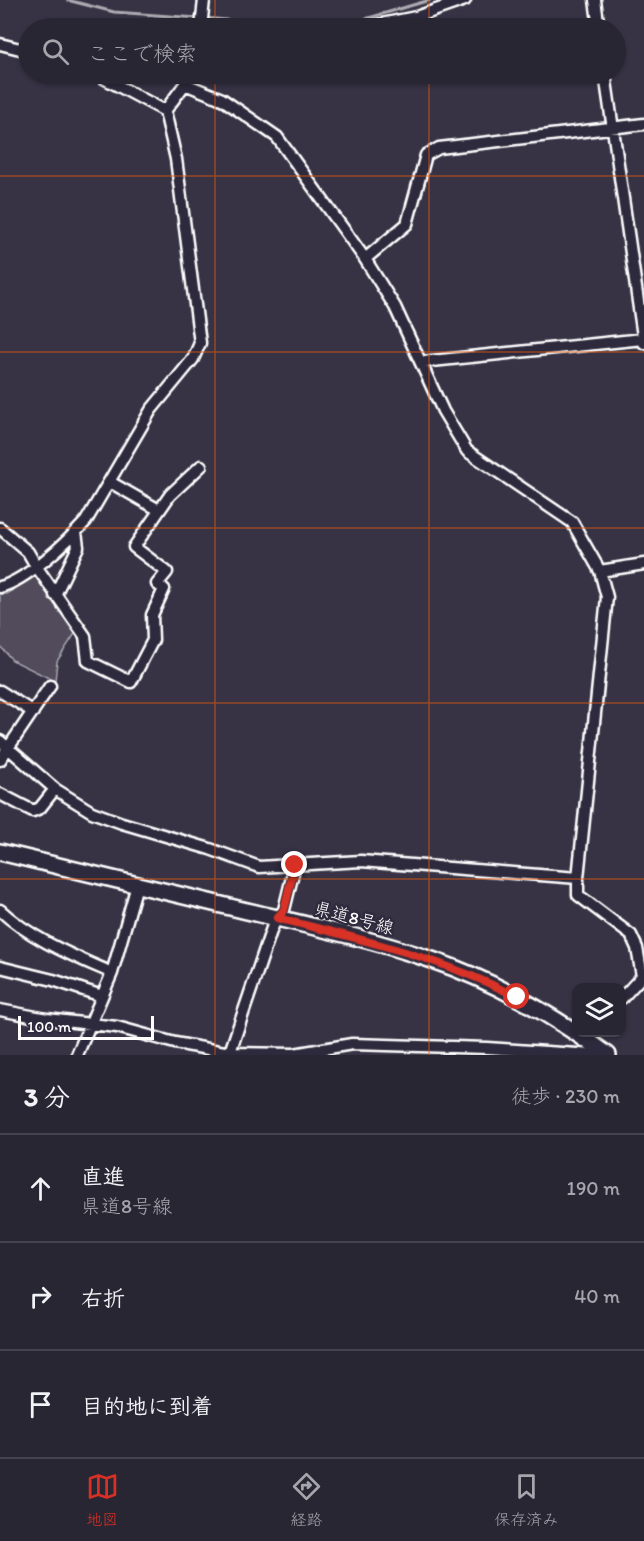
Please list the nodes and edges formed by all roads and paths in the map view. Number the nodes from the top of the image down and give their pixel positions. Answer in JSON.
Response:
{"nodes":[{"id":1,"x":204,"y":0,"type":"edge"},
{"id":2,"x":465,"y":0,"type":"edge"},
{"id":3,"x":595,"y":0,"type":"edge"},
{"id":4,"x":203,"y":18,"type":"edge"},
{"id":5,"x":411,"y":18,"type":"edge"},
{"id":6,"x":597,"y":18,"type":"edge"},
{"id":7,"x":0,"y":44,"type":"edge"},
{"id":8,"x":18,"y":48,"type":"edge"},
{"id":9,"x":115,"y":84,"type":"edge"},
{"id":10,"x":184,"y":84,"type":"edge"},
{"id":11,"x":196,"y":84,"type":"edge"},
{"id":12,"x":606,"y":84,"type":"edge"},
{"id":13,"x":165,"y":111,"type":"junction"},
{"id":14,"x":644,"y":124,"type":"edge"},
{"id":15,"x":612,"y":127,"type":"junction"},
{"id":16,"x":365,"y":259,"type":"junction"},
{"id":17,"x":644,"y":341,"type":"edge"},
{"id":18,"x":422,"y":362,"type":"junction"},
{"id":19,"x":201,"y":466,"type":"dead end"},
{"id":20,"x":110,"y":482,"type":"junction"},
{"id":21,"x":159,"y":510,"type":"junction"},
{"id":22,"x":0,"y":528,"type":"edge"},
{"id":23,"x":76,"y":532,"type":"junction"},
{"id":24,"x":644,"y":564,"type":"edge"},
{"id":25,"x":36,"y":566,"type":"junction"},
{"id":26,"x":600,"y":571,"type":"junction"},
{"id":27,"x":0,"y":587,"type":"edge"},
{"id":28,"x":55,"y":595,"type":"junction"},
{"id":29,"x":50,"y":686,"type":"dead end"},
{"id":30,"x":0,"y":690,"type":"edge"},
{"id":31,"x":33,"y":711,"type":"junction"},
{"id":32,"x":4,"y":745,"type":"edge"},
{"id":33,"x":0,"y":760,"type":"edge"},
{"id":34,"x":55,"y":789,"type":"junction"},
{"id":35,"x":0,"y":794,"type":"edge"},
{"id":36,"x":1,"y":855,"type":"edge"},
{"id":37,"x":295,"y":865,"type":"junction"},
{"id":38,"x":578,"y":878,"type":"junction"},
{"id":39,"x":137,"y":885,"type":"junction"},
{"id":40,"x":0,"y":910,"type":"edge"},
{"id":41,"x":277,"y":918,"type":"junction"},
{"id":42,"x":0,"y":967,"type":"edge"},
{"id":43,"x":112,"y":973,"type":"junction"},
{"id":44,"x":643,"y":975,"type":"edge"},
{"id":45,"x":626,"y":993,"type":"edge"},
{"id":46,"x":102,"y":996,"type":"junction"},
{"id":47,"x":0,"y":1010,"type":"edge"},
{"id":48,"x":90,"y":1024,"type":"junction"},
{"id":49,"x":572,"y":1028,"type":"edge"},
{"id":50,"x":588,"y":1037,"type":"edge"},
{"id":51,"x":407,"y":1051,"type":"edge"},
{"id":52,"x":604,"y":1052,"type":"edge"},
{"id":53,"x":229,"y":1054,"type":"edge"},
{"id":54,"x":562,"y":1054,"type":"edge"},
{"id":55,"x":77,"y":1055,"type":"edge"}],
"edges":[{"from":1,"to":4,"type":"street"},
{"from":2,"to":5,"type":"street"},
{"from":3,"to":6,"type":"street"},
{"from":7,"to":8,"type":"street"},
{"from":9,"to":13,"type":"street"},
{"from":10,"to":13,"type":"street"},
{"from":11,"to":16,"type":"street"},
{"from":12,"to":15,"type":"street"},
{"from":13,"to":20,"type":"street"},
{"from":14,"to":15,"type":"street"},
{"from":15,"to":16,"type":"street"},
{"from":15,"to":17,"type":"street"},
{"from":16,"to":18,"type":"street"},
{"from":17,"to":18,"type":"street"},
{"from":18,"to":26,"type":"street"},
{"from":19,"to":21,"type":"street"},
{"from":20,"to":21,"type":"street"},
{"from":20,"to":23,"type":"street"},
{"from":21,"to":28,"type":"street"},
{"from":22,"to":25,"type":"street"},
{"from":23,"to":25,"type":"street"},
{"from":23,"to":28,"type":"street"},
{"from":24,"to":26,"type":"street"},
{"from":25,"to":27,"type":"street"},
{"from":25,"to":28,"type":"street"},
{"from":26,"to":38,"type":"street"},
{"from":29,"to":31,"type":"street"},
{"from":30,"to":31,"type":"street"},
{"from":31,"to":32,"type":"street"},
{"from":32,"to":33,"type":"street"},
{"from":32,"to":34,"type":"street"},
{"from":34,"to":35,"type":"street"},
{"from":34,"to":37,"type":"street"},
{"from":36,"to":39,"type":"main road","name":"県道8号線"},
{"from":37,"to":38,"type":"street"},
{"from":37,"to":41,"type":"street"},
{"from":38,"to":44,"type":"street"},
{"from":39,"to":41,"type":"main road","name":"県道8号線"},
{"from":39,"to":43,"type":"street"},
{"from":40,"to":43,"type":"street"},
{"from":41,"to":49,"type":"main road","name":"県道8号線"},
{"from":41,"to":53,"type":"street"},
{"from":42,"to":46,"type":"street"},
{"from":43,"to":46,"type":"street"},
{"from":44,"to":45,"type":"street"},
{"from":46,"to":48,"type":"street"},
{"from":47,"to":48,"type":"street"},
{"from":48,"to":53,"type":"street"},
{"from":48,"to":55,"type":"street"},
{"from":50,"to":52,"type":"main road","name":"県道8号線"},
{"from":51,"to":53,"type":"street"},
{"from":51,"to":54,"type":"street"},
{"from":52,"to":54,"type":"street"}]}
